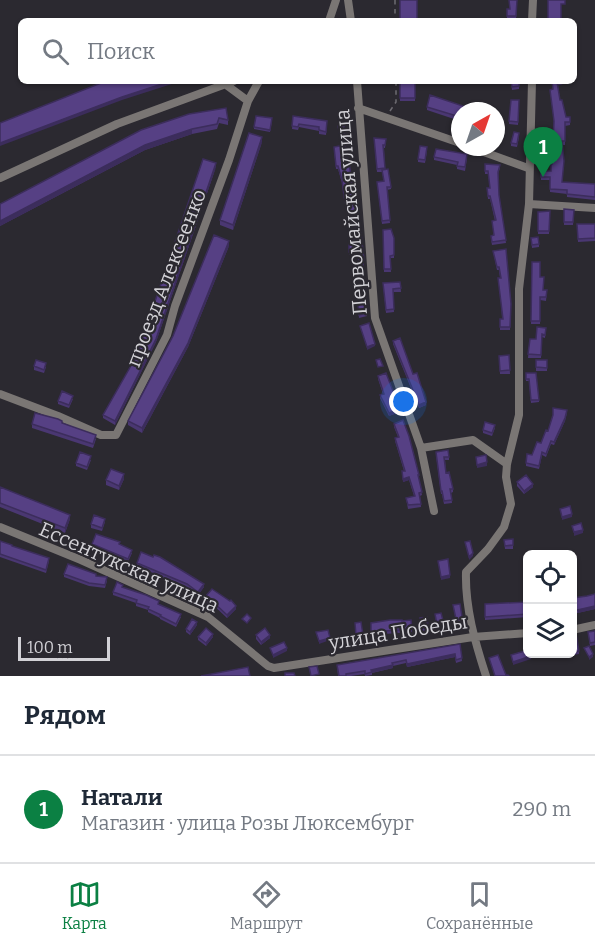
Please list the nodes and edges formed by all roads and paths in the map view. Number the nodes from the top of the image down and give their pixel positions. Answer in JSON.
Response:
{"nodes":[{"id":1,"x":336,"y":0,"type":"edge"},
{"id":2,"x":348,"y":0,"type":"edge"},
{"id":3,"x":395,"y":0,"type":"edge"},
{"id":4,"x":533,"y":0,"type":"edge"},
{"id":5,"x":330,"y":18,"type":"edge"},
{"id":6,"x":351,"y":18,"type":"edge"},
{"id":7,"x":395,"y":18,"type":"edge"},
{"id":8,"x":532,"y":18,"type":"edge"},
{"id":9,"x":225,"y":84,"type":"joint"},
{"id":10,"x":257,"y":84,"type":"edge"},
{"id":11,"x":357,"y":84,"type":"edge"},
{"id":12,"x":396,"y":84,"type":"edge"},
{"id":13,"x":532,"y":84,"type":"edge"},
{"id":14,"x":248,"y":101,"type":"junction"},
{"id":15,"x":358,"y":108,"type":"junction"},
{"id":16,"x":386,"y":116,"type":"junction"},
{"id":17,"x":451,"y":140,"type":"edge"},
{"id":18,"x":495,"y":156,"type":"edge"},
{"id":19,"x":528,"y":168,"type":"junction"},
{"id":20,"x":0,"y":178,"type":"edge"},
{"id":21,"x":528,"y":204,"type":"junction"},
{"id":22,"x":595,"y":208,"type":"edge"},
{"id":23,"x":0,"y":394,"type":"edge"},
{"id":24,"x":421,"y":448,"type":"junction"},
{"id":25,"x":507,"y":464,"type":"junction"},
{"id":26,"x":434,"y":511,"type":"dead end"},
{"id":27,"x":0,"y":527,"type":"edge"},
{"id":28,"x":595,"y":625,"type":"edge"},
{"id":29,"x":577,"y":629,"type":"edge"},
{"id":30,"x":523,"y":633,"type":"edge"},
{"id":31,"x":473,"y":637,"type":"junction"},
{"id":32,"x":272,"y":670,"type":"edge"},
{"id":33,"x":486,"y":676,"type":"edge"}],
"edges":[{"from":1,"to":5,"type":"street"},
{"from":2,"to":6,"type":"street"},
{"from":3,"to":7,"type":"path"},
{"from":4,"to":8,"type":"street"},
{"from":9,"to":14,"type":"street"},
{"from":9,"to":20,"type":"street"},
{"from":10,"to":14,"type":"street","name":"проезд Алексеенко"},
{"from":11,"to":15,"type":"street","name":"Первомайская улица"},
{"from":12,"to":16,"type":"path"},
{"from":13,"to":19,"type":"street"},
{"from":14,"to":23,"type":"street","name":"проезд Алексеенко"},
{"from":15,"to":16,"type":"street"},
{"from":15,"to":24,"type":"street","name":"Первомайская улица"},
{"from":16,"to":17,"type":"street"},
{"from":18,"to":19,"type":"street"},
{"from":19,"to":21,"type":"street"},
{"from":21,"to":22,"type":"street"},
{"from":21,"to":25,"type":"street"},
{"from":24,"to":25,"type":"street"},
{"from":24,"to":26,"type":"street","name":"Первомайская улица"},
{"from":25,"to":31,"type":"street"},
{"from":27,"to":32,"type":"street","name":"Ессентукская улица"},
{"from":28,"to":29,"type":"street"},
{"from":30,"to":31,"type":"street","name":"улица Победы"},
{"from":31,"to":32,"type":"street","name":"улица Победы"},
{"from":31,"to":33,"type":"street"}]}
